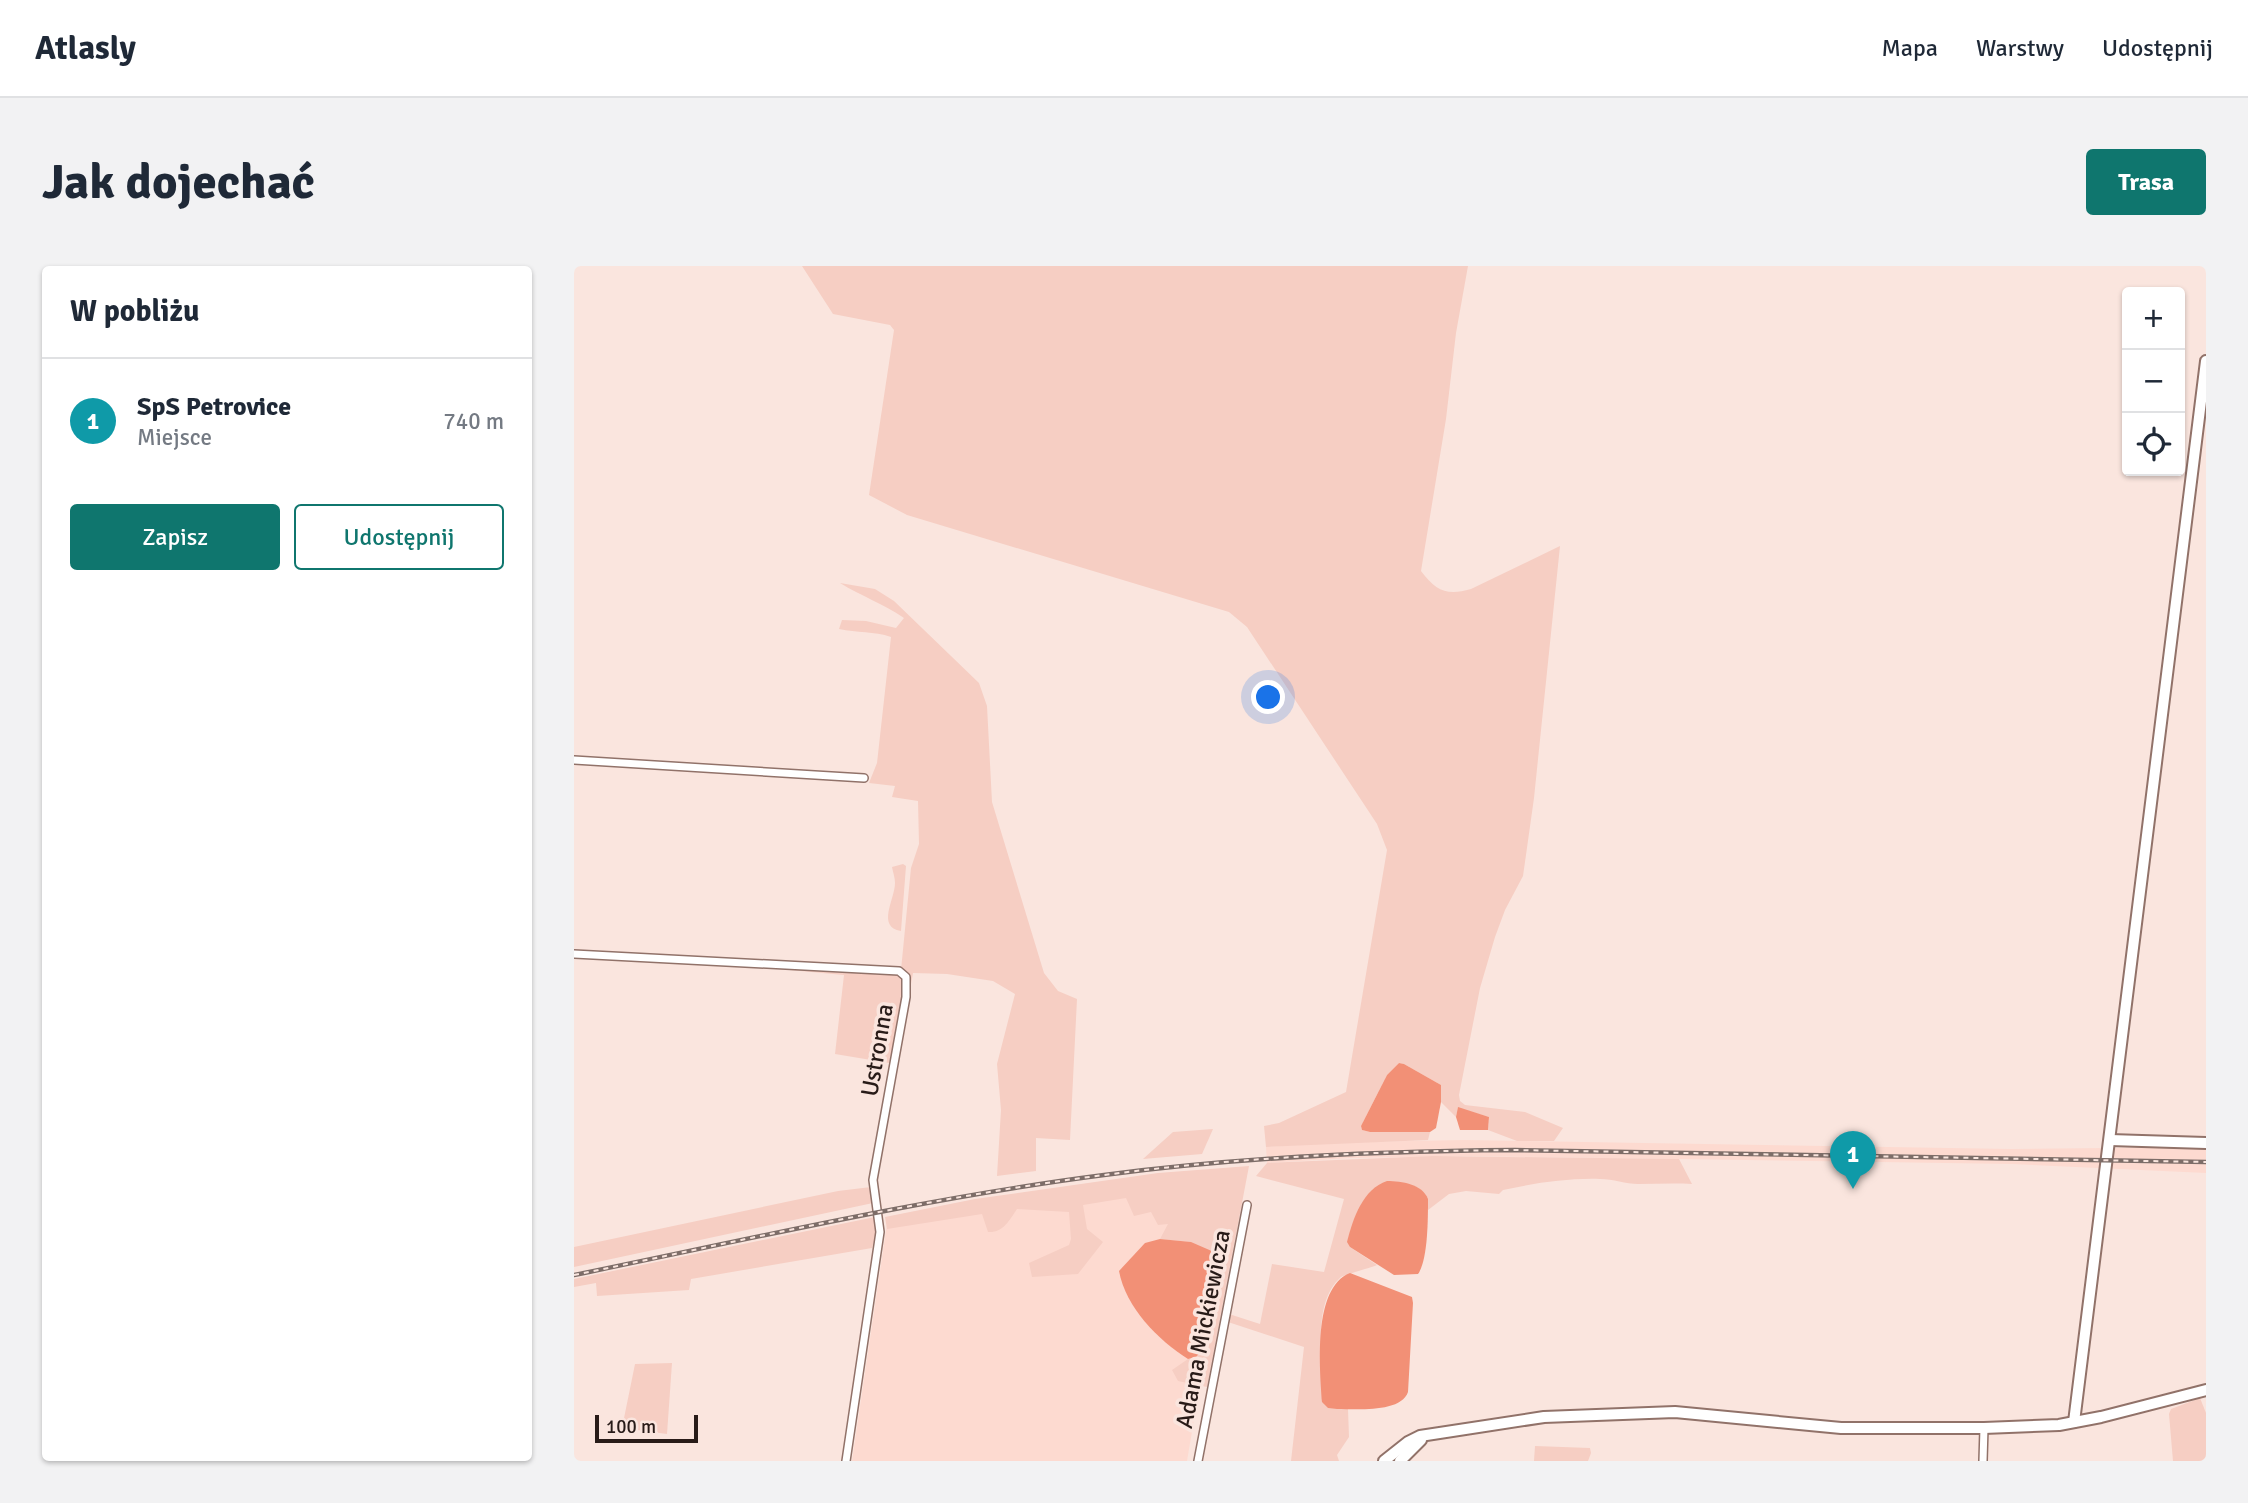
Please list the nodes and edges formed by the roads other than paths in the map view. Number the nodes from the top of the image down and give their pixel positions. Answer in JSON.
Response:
{"nodes":[{"id":1,"x":2206,"y":361,"type":"edge"},
{"id":2,"x":574,"y":760,"type":"edge"},
{"id":3,"x":864,"y":778,"type":"dead end"},
{"id":4,"x":574,"y":954,"type":"edge"},
{"id":5,"x":2110,"y":1140,"type":"junction"},
{"id":6,"x":2206,"y":1143,"type":"edge"},
{"id":7,"x":1247,"y":1205,"type":"dead end"},
{"id":8,"x":2206,"y":1390,"type":"edge"},
{"id":9,"x":2074,"y":1422,"type":"junction"},
{"id":10,"x":1984,"y":1428,"type":"junction"},
{"id":11,"x":1425,"y":1436,"type":"junction"},
{"id":12,"x":846,"y":1461,"type":"edge"},
{"id":13,"x":1198,"y":1461,"type":"edge"},
{"id":14,"x":1384,"y":1461,"type":"edge"},
{"id":15,"x":1400,"y":1461,"type":"edge"},
{"id":16,"x":1983,"y":1461,"type":"edge"}],
"edges":[{"from":1,"to":5,"type":"main road"},
{"from":2,"to":3,"type":"street"},
{"from":4,"to":12,"type":"street","name":"Ustronna"},
{"from":5,"to":6,"type":"main road"},
{"from":5,"to":9,"type":"main road"},
{"from":7,"to":13,"type":"street","name":"Adama Mickiewicza"},
{"from":8,"to":9,"type":"main road"},
{"from":9,"to":10,"type":"main road"},
{"from":10,"to":11,"type":"main road"},
{"from":10,"to":16,"type":"street"},
{"from":11,"to":14,"type":"main road"},
{"from":11,"to":15,"type":"main road"}]}
